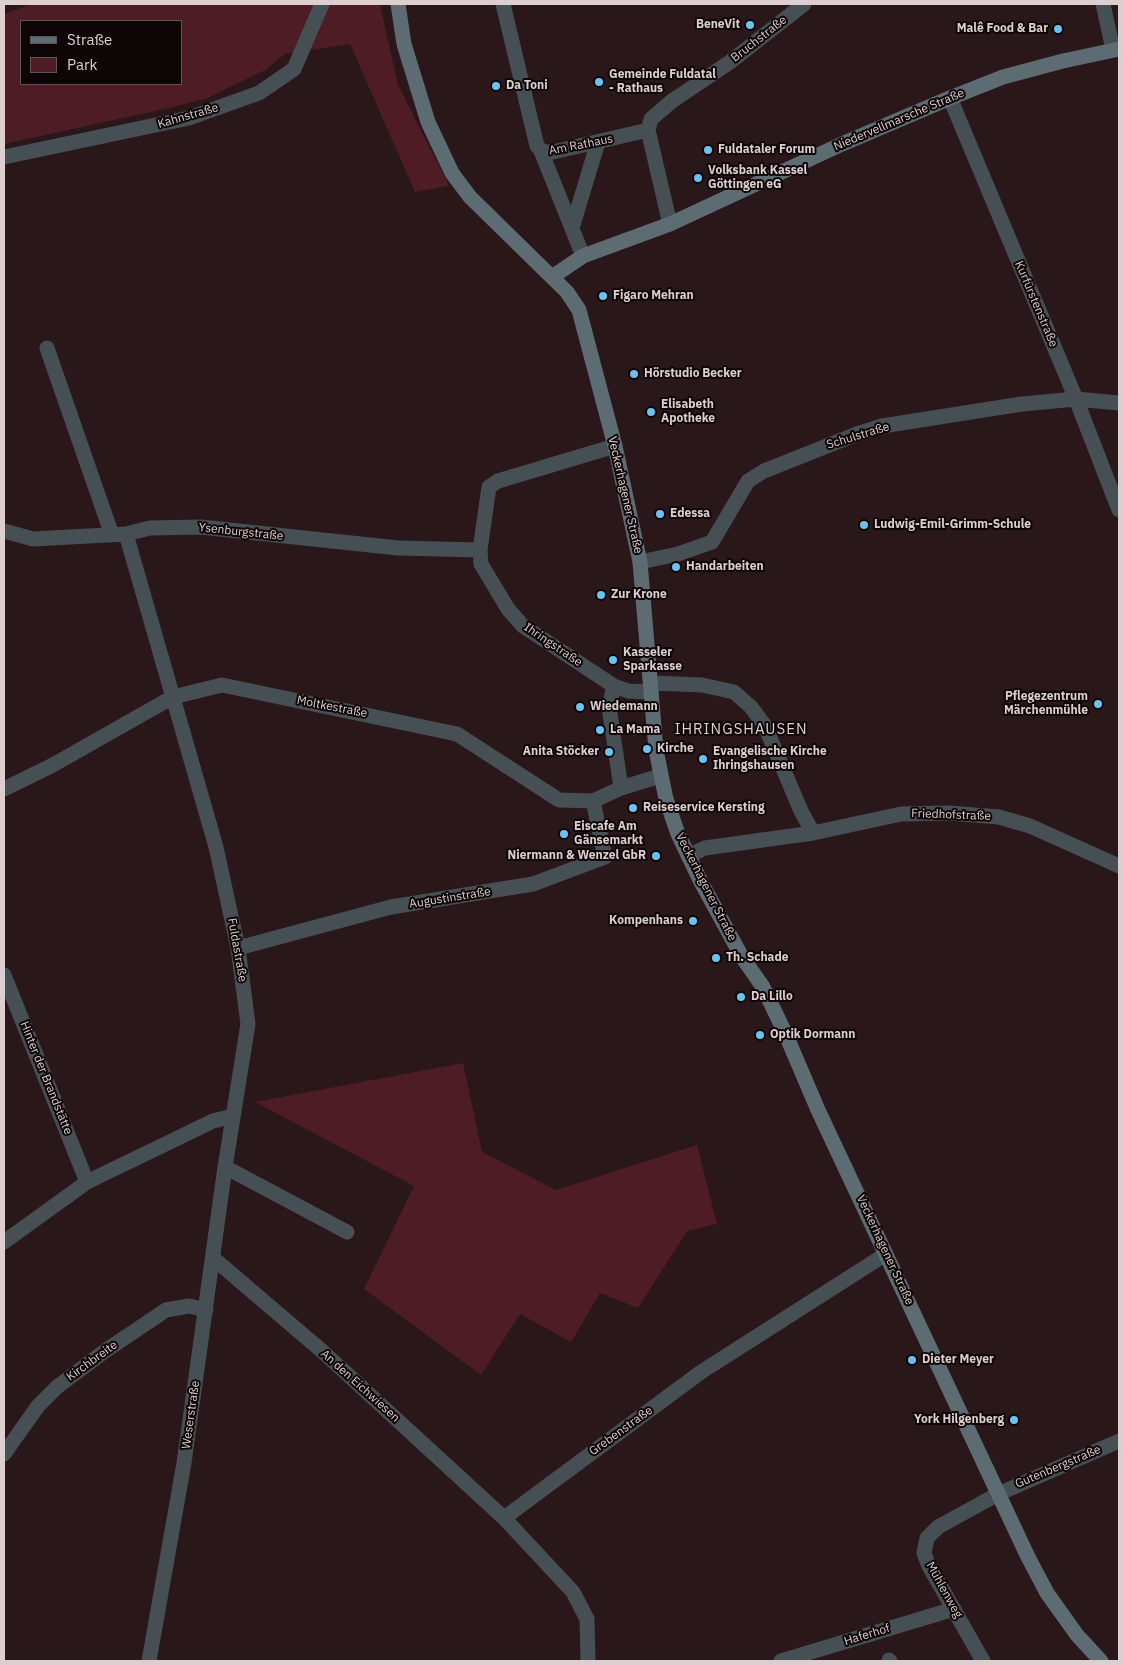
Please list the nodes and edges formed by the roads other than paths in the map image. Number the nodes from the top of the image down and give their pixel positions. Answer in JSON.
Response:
{"nodes":[{"id":1,"x":322,"y":4,"type":"edge"},
{"id":2,"x":398,"y":4,"type":"edge"},
{"id":3,"x":503,"y":4,"type":"edge"},
{"id":4,"x":804,"y":4,"type":"edge"},
{"id":5,"x":1103,"y":4,"type":"edge"},
{"id":6,"x":1116,"y":49,"type":"edge"},
{"id":7,"x":950,"y":98,"type":"junction"},
{"id":8,"x":648,"y":130,"type":"junction"},
{"id":9,"x":598,"y":142,"type":"junction"},
{"id":10,"x":541,"y":151,"type":"junction"},
{"id":11,"x":4,"y":157,"type":"edge"},
{"id":12,"x":670,"y":224,"type":"junction"},
{"id":13,"x":572,"y":228,"type":"junction"},
{"id":14,"x":582,"y":256,"type":"junction"},
{"id":15,"x":552,"y":276,"type":"junction"},
{"id":16,"x":47,"y":348,"type":"dead end"},
{"id":17,"x":1076,"y":399,"type":"junction"},
{"id":18,"x":1119,"y":403,"type":"edge"},
{"id":19,"x":615,"y":446,"type":"junction"},
{"id":20,"x":1119,"y":510,"type":"edge"},
{"id":21,"x":4,"y":530,"type":"edge"},
{"id":22,"x":119,"y":535,"type":"junction"},
{"id":23,"x":480,"y":550,"type":"junction"},
{"id":24,"x":640,"y":562,"type":"junction"},
{"id":25,"x":614,"y":686,"type":"junction"},
{"id":26,"x":651,"y":687,"type":"junction"},
{"id":27,"x":173,"y":697,"type":"junction"},
{"id":28,"x":660,"y":776,"type":"junction"},
{"id":29,"x":621,"y":788,"type":"junction"},
{"id":30,"x":4,"y":789,"type":"edge"},
{"id":31,"x":593,"y":801,"type":"junction"},
{"id":32,"x":814,"y":833,"type":"junction"},
{"id":33,"x":688,"y":856,"type":"junction"},
{"id":34,"x":1119,"y":866,"type":"edge"},
{"id":35,"x":238,"y":948,"type":"junction"},
{"id":36,"x":4,"y":975,"type":"edge"},
{"id":37,"x":233,"y":1116,"type":"junction"},
{"id":38,"x":225,"y":1167,"type":"junction"},
{"id":39,"x":87,"y":1182,"type":"junction"},
{"id":40,"x":347,"y":1232,"type":"dead end"},
{"id":41,"x":4,"y":1242,"type":"edge"},
{"id":42,"x":886,"y":1254,"type":"junction"},
{"id":43,"x":213,"y":1258,"type":"junction"},
{"id":44,"x":206,"y":1310,"type":"junction"},
{"id":45,"x":1119,"y":1441,"type":"edge"},
{"id":46,"x":4,"y":1454,"type":"edge"},
{"id":47,"x":998,"y":1494,"type":"junction"},
{"id":48,"x":504,"y":1518,"type":"junction"},
{"id":49,"x":954,"y":1609,"type":"junction"},
{"id":50,"x":149,"y":1661,"type":"edge"},
{"id":51,"x":588,"y":1661,"type":"edge"},
{"id":52,"x":781,"y":1661,"type":"edge"},
{"id":53,"x":983,"y":1661,"type":"edge"},
{"id":54,"x":1101,"y":1661,"type":"edge"}],
"edges":[{"from":1,"to":11,"type":"street","name":"Kahnstraße"},
{"from":2,"to":15,"type":"street","name":"Veckerhagener Straße"},
{"from":3,"to":10,"type":"street","name":"Am Rathaus"},
{"from":4,"to":8,"type":"street","name":"Bruchstraße"},
{"from":5,"to":6,"type":"street"},
{"from":6,"to":7,"type":"street","name":"Niedervellmarsche Straße"},
{"from":7,"to":12,"type":"street","name":"Niedervellmarsche Straße"},
{"from":7,"to":17,"type":"street","name":"Kurfürstenstraße"},
{"from":8,"to":9,"type":"street","name":"Am Rathaus"},
{"from":8,"to":12,"type":"street"},
{"from":9,"to":10,"type":"street","name":"Am Rathaus"},
{"from":9,"to":13,"type":"street"},
{"from":10,"to":13,"type":"street"},
{"from":12,"to":14,"type":"street","name":"Niedervellmarsche Straße"},
{"from":13,"to":14,"type":"street"},
{"from":14,"to":15,"type":"street","name":"Niedervellmarsche Straße"},
{"from":15,"to":19,"type":"street","name":"Veckerhagener Straße"},
{"from":16,"to":22,"type":"street","name":"Fuldastraße"},
{"from":17,"to":18,"type":"street","name":"Schulstraße"},
{"from":17,"to":20,"type":"street","name":"Kurfürstenstraße"},
{"from":17,"to":24,"type":"street","name":"Schulstraße"},
{"from":19,"to":23,"type":"street","name":"Ihringstraße"},
{"from":19,"to":24,"type":"street","name":"Veckerhagener Straße"},
{"from":21,"to":22,"type":"street","name":"Ysenburgstraße"},
{"from":22,"to":23,"type":"street","name":"Ysenburgstraße"},
{"from":22,"to":27,"type":"street","name":"Fuldastraße"},
{"from":23,"to":25,"type":"street","name":"Ihringstraße"},
{"from":24,"to":26,"type":"street","name":"Veckerhagener Straße"},
{"from":25,"to":26,"type":"street","name":"Ihringstraße"},
{"from":25,"to":29,"type":"street"},
{"from":26,"to":28,"type":"street","name":"Veckerhagener Straße"},
{"from":26,"to":32,"type":"street","name":"Ihringstraße"},
{"from":27,"to":30,"type":"street","name":"Moltkestraße"},
{"from":27,"to":31,"type":"street","name":"Moltkestraße"},
{"from":27,"to":35,"type":"street","name":"Fuldastraße"},
{"from":28,"to":29,"type":"street","name":"Moltkestraße"},
{"from":28,"to":33,"type":"street","name":"Veckerhagener Straße"},
{"from":29,"to":31,"type":"street","name":"Moltkestraße"},
{"from":31,"to":35,"type":"street","name":"Augustinstraße"},
{"from":32,"to":33,"type":"street","name":"Friedhofstraße"},
{"from":32,"to":34,"type":"street","name":"Friedhofstraße"},
{"from":33,"to":42,"type":"street","name":"Veckerhagener Straße"},
{"from":35,"to":37,"type":"street","name":"Fuldastraße"},
{"from":36,"to":39,"type":"street","name":"Hinter der Brandstätte"},
{"from":37,"to":38,"type":"street","name":"Weserstraße"},
{"from":37,"to":39,"type":"street"},
{"from":38,"to":40,"type":"street"},
{"from":38,"to":43,"type":"street","name":"Weserstraße"},
{"from":39,"to":41,"type":"street"},
{"from":42,"to":47,"type":"street","name":"Veckerhagener Straße"},
{"from":42,"to":48,"type":"street","name":"Grebenstraße"},
{"from":43,"to":44,"type":"street","name":"Weserstraße"},
{"from":43,"to":48,"type":"street","name":"An den Eichwiesen"},
{"from":44,"to":46,"type":"street","name":"Kirchbreite"},
{"from":44,"to":50,"type":"street","name":"Weserstraße"},
{"from":45,"to":47,"type":"street","name":"Gutenbergstraße"},
{"from":47,"to":49,"type":"street","name":"Mühlenweg"},
{"from":47,"to":54,"type":"street","name":"Veckerhagener Straße"},
{"from":48,"to":51,"type":"street"},
{"from":49,"to":52,"type":"street","name":"Haferhof"},
{"from":49,"to":53,"type":"street","name":"Mühlenweg"}]}
